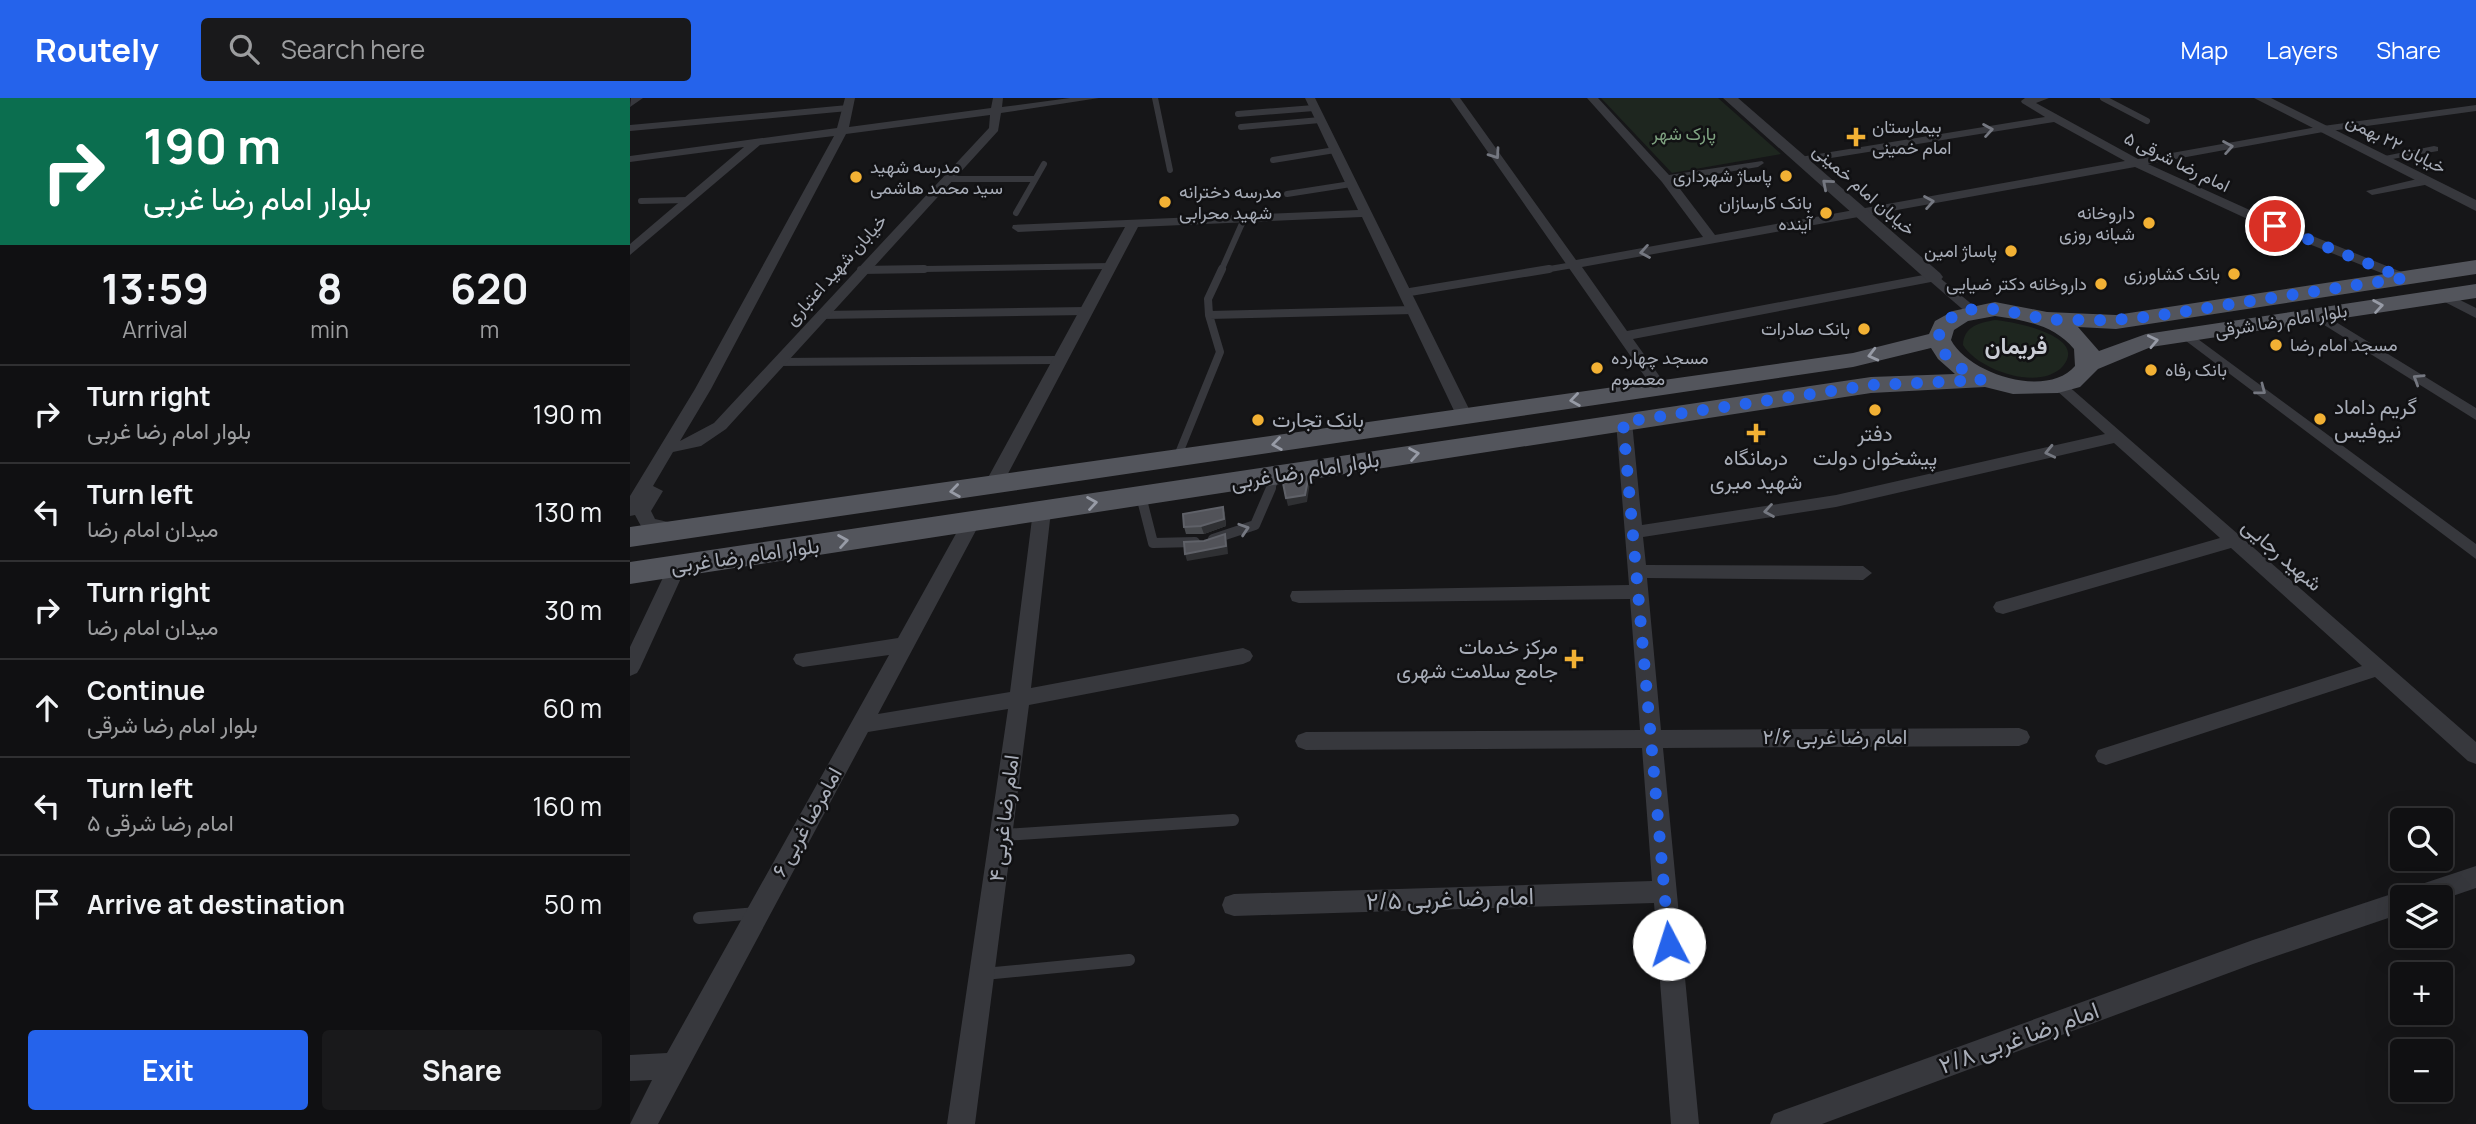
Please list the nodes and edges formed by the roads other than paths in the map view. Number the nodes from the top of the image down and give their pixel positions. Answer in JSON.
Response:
{"nodes":[{"id":1,"x":638,"y":98,"type":"edge"},
{"id":2,"x":1094,"y":98,"type":"edge"},
{"id":3,"x":1154,"y":98,"type":"edge"},
{"id":4,"x":1455,"y":98,"type":"edge"},
{"id":5,"x":1592,"y":98,"type":"edge"},
{"id":6,"x":1730,"y":98,"type":"edge"},
{"id":7,"x":2044,"y":98,"type":"edge"},
{"id":8,"x":2103,"y":98,"type":"edge"},
{"id":9,"x":2261,"y":98,"type":"edge"},
{"id":10,"x":2468,"y":98,"type":"edge"},
{"id":11,"x":2476,"y":102,"type":"edge"},
{"id":12,"x":849,"y":103,"type":"edge"},
{"id":13,"x":630,"y":104,"type":"edge"},
{"id":14,"x":998,"y":104,"type":"edge"},
{"id":15,"x":2476,"y":108,"type":"edge"},
{"id":16,"x":1315,"y":109,"type":"edge"},
{"id":17,"x":1238,"y":114,"type":"dead end"},
{"id":18,"x":2055,"y":119,"type":"junction"},
{"id":19,"x":2147,"y":121,"type":"dead end"},
{"id":20,"x":1241,"y":127,"type":"dead end"},
{"id":21,"x":630,"y":128,"type":"edge"},
{"id":22,"x":2323,"y":129,"type":"junction"},
{"id":23,"x":842,"y":131,"type":"junction"},
{"id":24,"x":757,"y":142,"type":"junction"},
{"id":25,"x":2434,"y":149,"type":"dead end"},
{"id":26,"x":1335,"y":150,"type":"junction"},
{"id":27,"x":2381,"y":158,"type":"junction"},
{"id":28,"x":630,"y":159,"type":"edge"},
{"id":29,"x":1273,"y":159,"type":"dead end"},
{"id":30,"x":1800,"y":160,"type":"junction"},
{"id":31,"x":1758,"y":163,"type":"dead end"},
{"id":32,"x":2137,"y":163,"type":"junction"},
{"id":33,"x":1044,"y":164,"type":"dead end"},
{"id":34,"x":1170,"y":170,"type":"dead end"},
{"id":35,"x":946,"y":179,"type":"junction"},
{"id":36,"x":1035,"y":179,"type":"junction"},
{"id":37,"x":1666,"y":179,"type":"junction"},
{"id":38,"x":2426,"y":181,"type":"junction"},
{"id":39,"x":1351,"y":184,"type":"junction"},
{"id":40,"x":2372,"y":191,"type":"dead end"},
{"id":41,"x":1286,"y":194,"type":"dead end"},
{"id":42,"x":641,"y":201,"type":"dead end"},
{"id":43,"x":689,"y":201,"type":"junction"},
{"id":44,"x":2476,"y":206,"type":"edge"},
{"id":45,"x":1016,"y":213,"type":"dead end"},
{"id":46,"x":1366,"y":213,"type":"junction"},
{"id":47,"x":1862,"y":214,"type":"junction"},
{"id":48,"x":1244,"y":219,"type":"junction"},
{"id":49,"x":1134,"y":223,"type":"junction"},
{"id":50,"x":1018,"y":228,"type":"dead end"},
{"id":51,"x":1712,"y":240,"type":"junction"},
{"id":52,"x":630,"y":251,"type":"edge"},
{"id":53,"x":1573,"y":265,"type":"junction"},
{"id":54,"x":1111,"y":266,"type":"junction"},
{"id":55,"x":2476,"y":267,"type":"edge"},
{"id":56,"x":861,"y":270,"type":"junction"},
{"id":57,"x":1934,"y":277,"type":"junction"},
{"id":58,"x":2404,"y":278,"type":"junction"},
{"id":59,"x":2476,"y":291,"type":"edge"},
{"id":60,"x":1404,"y":293,"type":"junction"},
{"id":61,"x":2444,"y":296,"type":"junction"},
{"id":62,"x":1413,"y":310,"type":"junction"},
{"id":63,"x":1973,"y":311,"type":"junction"},
{"id":64,"x":1086,"y":312,"type":"junction"},
{"id":65,"x":2476,"y":314,"type":"edge"},
{"id":66,"x":821,"y":315,"type":"junction"},
{"id":67,"x":1209,"y":315,"type":"junction"},
{"id":68,"x":2318,"y":315,"type":"junction"},
{"id":69,"x":2044,"y":319,"type":"junction"},
{"id":70,"x":2187,"y":335,"type":"junction"},
{"id":71,"x":1624,"y":337,"type":"junction"},
{"id":72,"x":1939,"y":339,"type":"junction"},
{"id":73,"x":1058,"y":360,"type":"junction"},
{"id":74,"x":779,"y":362,"type":"junction"},
{"id":75,"x":2089,"y":364,"type":"junction"},
{"id":76,"x":1981,"y":380,"type":"junction"},
{"id":77,"x":2061,"y":387,"type":"junction"},
{"id":78,"x":703,"y":388,"type":"junction"},
{"id":79,"x":1660,"y":388,"type":"junction"},
{"id":80,"x":2476,"y":415,"type":"edge"},
{"id":81,"x":1465,"y":416,"type":"junction"},
{"id":82,"x":1623,"y":422,"type":"junction"},
{"id":83,"x":2116,"y":437,"type":"junction"},
{"id":84,"x":676,"y":448,"type":"junction"},
{"id":85,"x":1177,"y":458,"type":"junction"},
{"id":86,"x":1276,"y":475,"type":"junction"},
{"id":87,"x":993,"y":485,"type":"junction"},
{"id":88,"x":1141,"y":496,"type":"junction"},
{"id":89,"x":630,"y":510,"type":"edge"},
{"id":90,"x":1042,"y":511,"type":"junction"},
{"id":91,"x":794,"y":514,"type":"junction"},
{"id":92,"x":972,"y":522,"type":"junction"},
{"id":93,"x":679,"y":530,"type":"junction"},
{"id":94,"x":1633,"y":532,"type":"junction"},
{"id":95,"x":630,"y":537,"type":"edge"},
{"id":96,"x":2232,"y":541,"type":"junction"},
{"id":97,"x":2469,"y":547,"type":"edge"},
{"id":98,"x":782,"y":550,"type":"junction"},
{"id":99,"x":678,"y":565,"type":"junction"},
{"id":100,"x":630,"y":573,"type":"edge"},
{"id":101,"x":1863,"y":573,"type":"dead end"},
{"id":102,"x":1637,"y":582,"type":"junction"},
{"id":103,"x":1298,"y":596,"type":"dead end"},
{"id":104,"x":2003,"y":607,"type":"dead end"},
{"id":105,"x":904,"y":645,"type":"junction"},
{"id":106,"x":1243,"y":656,"type":"dead end"},
{"id":107,"x":803,"y":659,"type":"dead end"},
{"id":108,"x":630,"y":667,"type":"edge"},
{"id":109,"x":2376,"y":669,"type":"junction"},
{"id":110,"x":1018,"y":699,"type":"junction"},
{"id":111,"x":860,"y":725,"type":"junction"},
{"id":112,"x":1651,"y":737,"type":"junction"},
{"id":113,"x":2019,"y":737,"type":"dead end"},
{"id":114,"x":1306,"y":741,"type":"dead end"},
{"id":115,"x":2476,"y":755,"type":"edge"},
{"id":116,"x":2106,"y":756,"type":"dead end"},
{"id":117,"x":1233,"y":820,"type":"dead end"},
{"id":118,"x":1003,"y":835,"type":"junction"},
{"id":119,"x":2476,"y":877,"type":"edge"},
{"id":120,"x":2453,"y":885,"type":"edge"},
{"id":121,"x":1665,"y":892,"type":"junction"},
{"id":122,"x":1234,"y":905,"type":"dead end"},
{"id":123,"x":2390,"y":906,"type":"edge"},
{"id":124,"x":757,"y":913,"type":"junction"},
{"id":125,"x":699,"y":918,"type":"dead end"},
{"id":126,"x":1129,"y":960,"type":"dead end"},
{"id":127,"x":984,"y":975,"type":"junction"},
{"id":128,"x":673,"y":1066,"type":"junction"},
{"id":129,"x":630,"y":1068,"type":"edge"},
{"id":130,"x":643,"y":1124,"type":"edge"},
{"id":131,"x":961,"y":1124,"type":"edge"},
{"id":132,"x":1685,"y":1124,"type":"edge"},
{"id":133,"x":1784,"y":1124,"type":"edge"}],
"edges":[{"from":1,"to":13,"type":"street"},
{"from":2,"to":14,"type":"street"},
{"from":3,"to":34,"type":"lane"},
{"from":4,"to":53,"type":"street","one_way":true},
{"from":5,"to":37,"type":"street"},
{"from":6,"to":30,"type":"street","name":"خیابان امام خمینی"},
{"from":7,"to":18,"type":"street","name":"امام رضا شرقی ۵"},
{"from":8,"to":19,"type":"lane"},
{"from":9,"to":22,"type":"street","name":"خیابان ۲۲ بهمن"},
{"from":10,"to":11,"type":"street"},
{"from":12,"to":21,"type":"lane"},
{"from":12,"to":23,"type":"street"},
{"from":14,"to":23,"type":"street"},
{"from":14,"to":35,"type":"street","name":"خیابان شهید اعتباری"},
{"from":15,"to":22,"type":"street"},
{"from":16,"to":17,"type":"lane"},
{"from":16,"to":20,"type":"lane"},
{"from":16,"to":26,"type":"street"},
{"from":30,"to":18,"type":"street","one_way":true},
{"from":18,"to":32,"type":"street","name":"امام رضا شرقی ۵"},
{"from":22,"to":27,"type":"street","name":"خیابان ۲۲ بهمن"},
{"from":32,"to":22,"type":"street","one_way":true},
{"from":23,"to":24,"type":"street"},
{"from":23,"to":78,"type":"street"},
{"from":24,"to":28,"type":"street"},
{"from":24,"to":43,"type":"street"},
{"from":25,"to":27,"type":"street"},
{"from":26,"to":29,"type":"lane"},
{"from":26,"to":39,"type":"street"},
{"from":27,"to":38,"type":"street","name":"خیابان ۲۲ بهمن"},
{"from":47,"to":30,"type":"street","name":"خیابان امام خمینی","one_way":true},
{"from":31,"to":37,"type":"street"},
{"from":47,"to":32,"type":"street","one_way":true},
{"from":32,"to":58,"type":"street","name":"امام رضا شرقی ۵"},
{"from":33,"to":36,"type":"lane"},
{"from":35,"to":36,"type":"lane"},
{"from":35,"to":56,"type":"street","name":"خیابان شهید اعتباری"},
{"from":36,"to":45,"type":"lane"},
{"from":37,"to":51,"type":"street"},
{"from":38,"to":40,"type":"street"},
{"from":38,"to":44,"type":"street","name":"خیابان ۲۲ بهمن"},
{"from":39,"to":41,"type":"lane"},
{"from":39,"to":46,"type":"street"},
{"from":42,"to":43,"type":"lane"},
{"from":43,"to":52,"type":"street"},
{"from":46,"to":48,"type":"street"},
{"from":46,"to":60,"type":"street"},
{"from":47,"to":51,"type":"street"},
{"from":47,"to":57,"type":"street","name":"خیابان امام خمینی"},
{"from":48,"to":49,"type":"street"},
{"from":48,"to":67,"type":"lane"},
{"from":49,"to":50,"type":"street"},
{"from":49,"to":54,"type":"street"},
{"from":51,"to":53,"type":"street","one_way":true},
{"from":53,"to":60,"type":"lane"},
{"from":53,"to":71,"type":"street"},
{"from":54,"to":56,"type":"lane"},
{"from":54,"to":64,"type":"street"},
{"from":55,"to":58,"type":"main road","name":"بلوار امام رضا شرقی"},
{"from":56,"to":66,"type":"street","name":"خیابان شهید اعتباری"},
{"from":57,"to":63,"type":"street","name":"خیابان امام خمینی"},
{"from":57,"to":71,"type":"street"},
{"from":58,"to":69,"type":"main road","name":"بلوار امام رضا شرقی"},
{"from":59,"to":61,"type":"main road","name":"بلوار امام رضا شرقی"},
{"from":60,"to":62,"type":"street"},
{"from":61,"to":65,"type":"street"},
{"from":68,"to":61,"type":"main road","name":"بلوار امام رضا شرقی","one_way":true},
{"from":62,"to":67,"type":"lane"},
{"from":62,"to":81,"type":"street"},
{"from":63,"to":69,"type":"main road"},
{"from":63,"to":72,"type":"main road"},
{"from":64,"to":66,"type":"lane"},
{"from":64,"to":73,"type":"street"},
{"from":66,"to":74,"type":"street","name":"خیابان شهید اعتباری"},
{"from":67,"to":85,"type":"lane"},
{"from":68,"to":70,"type":"main road","name":"بلوار امام رضا شرقی"},
{"from":80,"to":68,"type":"street","one_way":true},
{"from":69,"to":75,"type":"main road"},
{"from":75,"to":70,"type":"main road","name":"بلوار امام رضا شرقی","one_way":true},
{"from":70,"to":97,"type":"street","one_way":true},
{"from":71,"to":79,"type":"street"},
{"from":72,"to":76,"type":"main road"},
{"from":72,"to":79,"type":"main road","name":"بلوار امام رضا غربی","one_way":true},
{"from":73,"to":74,"type":"lane"},
{"from":73,"to":87,"type":"street"},
{"from":74,"to":84,"type":"street","name":"خیابان شهید اعتباری"},
{"from":75,"to":77,"type":"main road","name":"بلوار امام رضا شرقی"},
{"from":76,"to":77,"type":"main road"},
{"from":76,"to":82,"type":"main road","name":"بلوار امام رضا غربی"},
{"from":77,"to":83,"type":"street","name":"شهید رجایی"},
{"from":78,"to":84,"type":"street"},
{"from":78,"to":89,"type":"street"},
{"from":79,"to":81,"type":"main road","name":"بلوار امام رضا غربی","one_way":true},
{"from":81,"to":85,"type":"main road","name":"بلوار امام رضا غربی","one_way":true},
{"from":86,"to":82,"type":"main road","name":"بلوار امام رضا غربی","one_way":true},
{"from":82,"to":94,"type":"street"},
{"from":83,"to":94,"type":"street","one_way":true},
{"from":83,"to":96,"type":"street","name":"شهید رجایی"},
{"from":84,"to":93,"type":"street"},
{"from":85,"to":87,"type":"main road","name":"بلوار امام رضا غربی"},
{"from":86,"to":88,"type":"main road","name":"بلوار امام رضا غربی"},
{"from":88,"to":86,"type":"lane","one_way":true},
{"from":87,"to":91,"type":"main road","name":"بلوار امام رضا غربی","one_way":true},
{"from":90,"to":88,"type":"main road","name":"بلوار امام رضا غربی","one_way":true},
{"from":90,"to":92,"type":"main road","name":"بلوار امام رضا غربی"},
{"from":90,"to":110,"type":"street","name":"امام رضا غربی ۴"},
{"from":91,"to":93,"type":"main road","name":"بلوار امام رضا غربی"},
{"from":91,"to":98,"type":"main road"},
{"from":98,"to":92,"type":"main road","name":"بلوار امام رضا غربی","one_way":true},
{"from":92,"to":105,"type":"street","name":"امامرضا غربی ۶"},
{"from":93,"to":95,"type":"main road","name":"بلوار امام رضا غربی"},
{"from":94,"to":102,"type":"street"},
{"from":96,"to":104,"type":"street"},
{"from":96,"to":109,"type":"street","name":"شهید رجایی"},
{"from":98,"to":99,"type":"main road","name":"بلوار امام رضا غربی"},
{"from":99,"to":100,"type":"main road","name":"بلوار امام رضا غربی"},
{"from":99,"to":108,"type":"street"},
{"from":101,"to":102,"type":"street"},
{"from":102,"to":103,"type":"street"},
{"from":102,"to":112,"type":"street"},
{"from":105,"to":107,"type":"street"},
{"from":105,"to":111,"type":"street","name":"امامرضا غربی ۶"},
{"from":106,"to":110,"type":"street"},
{"from":109,"to":115,"type":"street","name":"شهید رجایی"},
{"from":109,"to":116,"type":"street"},
{"from":110,"to":111,"type":"street"},
{"from":110,"to":118,"type":"street","name":"امام رضا غربی ۴"},
{"from":111,"to":124,"type":"street","name":"امامرضا غربی ۶"},
{"from":112,"to":113,"type":"street","name":"امام رضا غربی ۲/۶"},
{"from":112,"to":114,"type":"street","name":"امام رضا غربی ۲/۶"},
{"from":112,"to":121,"type":"street"},
{"from":117,"to":118,"type":"lane"},
{"from":118,"to":127,"type":"street","name":"امام رضا غربی ۴"},
{"from":119,"to":120,"type":"street"},
{"from":121,"to":122,"type":"street","name":"امام رضا غربی ۲/۵"},
{"from":121,"to":132,"type":"street"},
{"from":123,"to":133,"type":"street","name":"امام رضا غربی ۲/۸"},
{"from":124,"to":125,"type":"lane"},
{"from":124,"to":128,"type":"street","name":"امامرضا غربی ۶"},
{"from":126,"to":127,"type":"lane"},
{"from":127,"to":131,"type":"street","name":"امام رضا غربی ۴"},
{"from":128,"to":129,"type":"street"},
{"from":128,"to":130,"type":"street","name":"امامرضا غربی ۶"}]}
